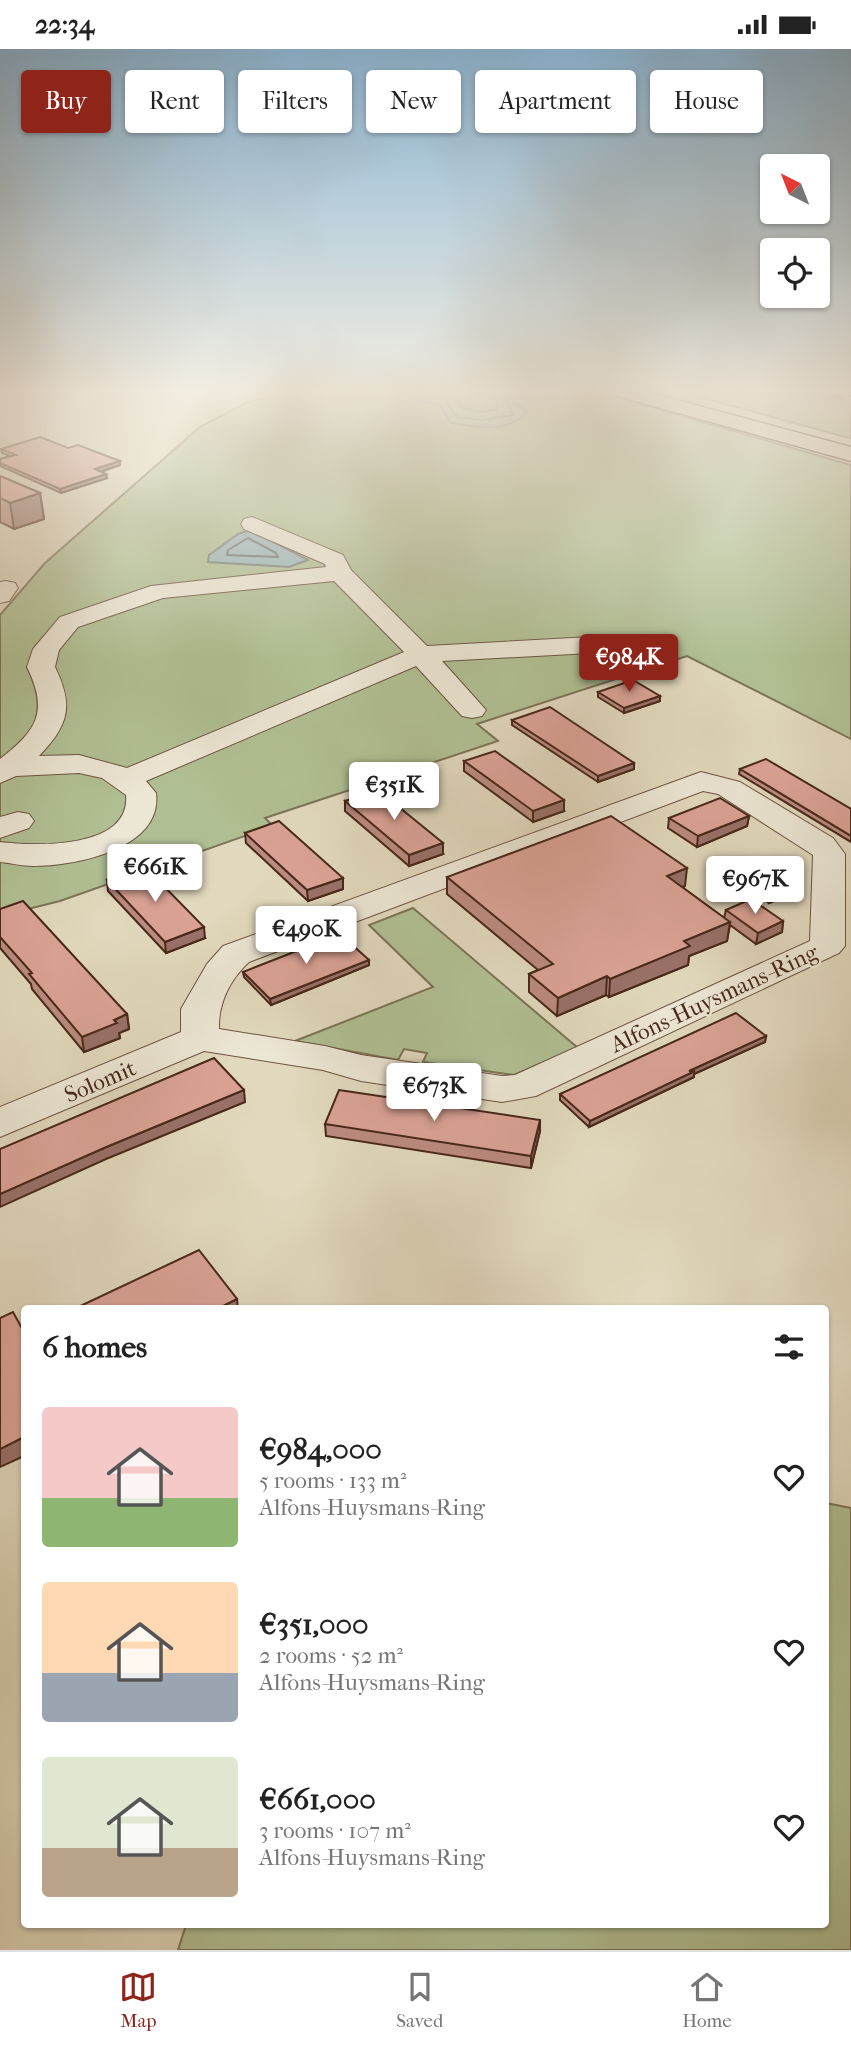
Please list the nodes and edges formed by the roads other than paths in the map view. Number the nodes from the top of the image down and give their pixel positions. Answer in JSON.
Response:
{"nodes":[{"id":1,"x":252,"y":524,"type":"dead end"},
{"id":2,"x":341,"y":573,"type":"junction"},
{"id":3,"x":628,"y":643,"type":"dead end"},
{"id":4,"x":421,"y":654,"type":"junction"},
{"id":5,"x":472,"y":710,"type":"dead end"},
{"id":6,"x":4,"y":771,"type":"edge"},
{"id":7,"x":128,"y":778,"type":"junction"},
{"id":8,"x":0,"y":852,"type":"edge"},
{"id":9,"x":200,"y":1038,"type":"junction"},
{"id":10,"x":0,"y":1123,"type":"edge"}],
"edges":[{"from":1,"to":2,"type":"street"},
{"from":2,"to":4,"type":"street"},
{"from":2,"to":6,"type":"street"},
{"from":3,"to":4,"type":"street"},
{"from":4,"to":5,"type":"street"},
{"from":4,"to":7,"type":"street"},
{"from":6,"to":7,"type":"street"},
{"from":7,"to":8,"type":"street"},
{"from":9,"to":9,"type":"street","name":"Alfons-Huysmans-Ring"},
{"from":9,"to":10,"type":"street","name":"Solomit"}]}
